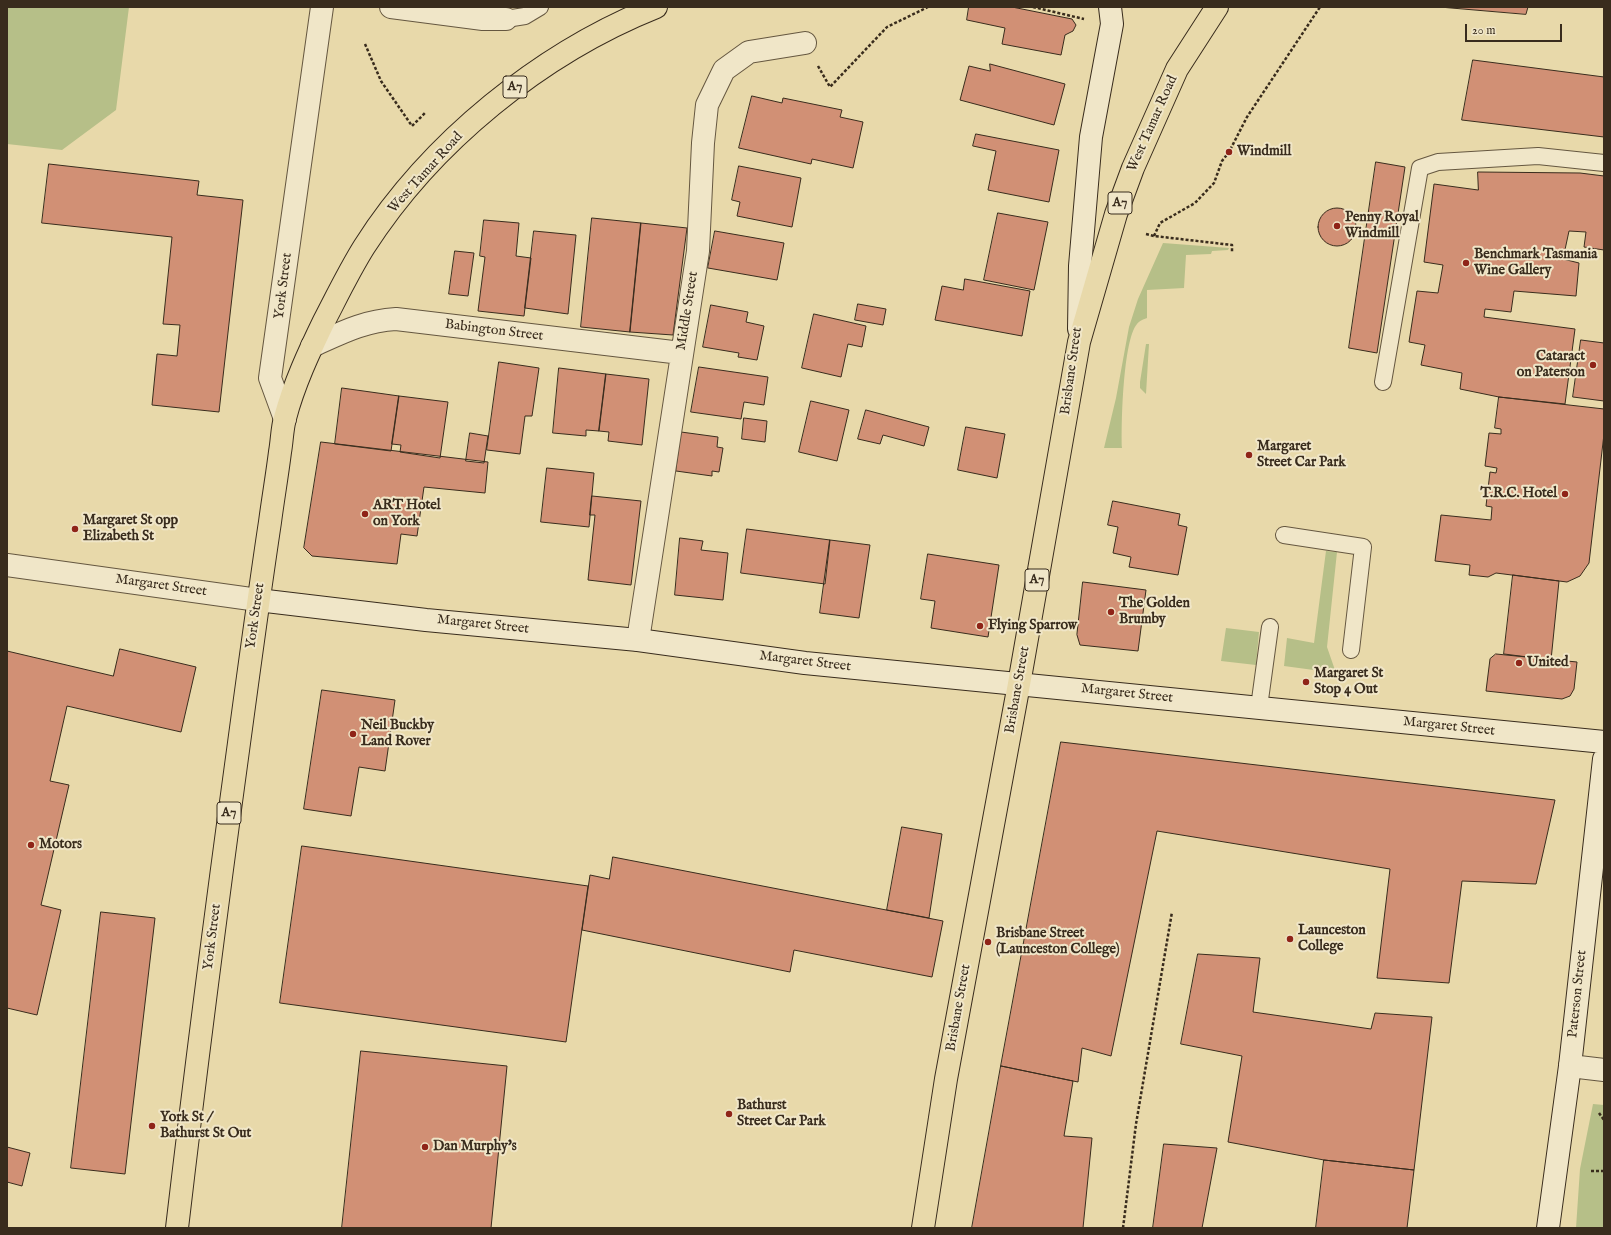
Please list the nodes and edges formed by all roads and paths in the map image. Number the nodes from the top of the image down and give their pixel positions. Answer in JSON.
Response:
{"nodes":[{"id":1,"x":322,"y":7,"type":"edge"},
{"id":2,"x":391,"y":7,"type":"edge"},
{"id":3,"x":540,"y":7,"type":"edge"},
{"id":4,"x":656,"y":7,"type":"edge"},
{"id":5,"x":928,"y":7,"type":"edge"},
{"id":6,"x":1033,"y":7,"type":"edge"},
{"id":7,"x":1218,"y":7,"type":"edge"},
{"id":8,"x":1320,"y":7,"type":"edge"},
{"id":9,"x":1111,"y":16,"type":"edge"},
{"id":10,"x":506,"y":19,"type":"joint"},
{"id":11,"x":805,"y":43,"type":"joint"},
{"id":12,"x":365,"y":44,"type":"dead end"},
{"id":13,"x":426,"y":112,"type":"dead end"},
{"id":14,"x":1604,"y":163,"type":"edge"},
{"id":15,"x":1146,"y":234,"type":"dead end"},
{"id":16,"x":1154,"y":236,"type":"junction"},
{"id":17,"x":1232,"y":252,"type":"dead end"},
{"id":18,"x":1079,"y":342,"type":"junction"},
{"id":19,"x":312,"y":346,"type":"junction"},
{"id":20,"x":681,"y":353,"type":"junction"},
{"id":21,"x":1383,"y":382,"type":"dead end"},
{"id":22,"x":285,"y":419,"type":"junction"},
{"id":23,"x":1284,"y":535,"type":"dead end"},
{"id":24,"x":7,"y":565,"type":"edge"},
{"id":25,"x":258,"y":600,"type":"junction"},
{"id":26,"x":1270,"y":627,"type":"dead end"},
{"id":27,"x":638,"y":640,"type":"junction"},
{"id":28,"x":1351,"y":650,"type":"dead end"},
{"id":29,"x":1019,"y":684,"type":"junction"},
{"id":30,"x":1258,"y":707,"type":"junction"},
{"id":31,"x":1604,"y":742,"type":"edge"},
{"id":32,"x":1604,"y":768,"type":"edge"},
{"id":33,"x":1172,"y":912,"type":"dead end"},
{"id":34,"x":1570,"y":1066,"type":"junction"},
{"id":35,"x":1604,"y":1070,"type":"edge"},
{"id":36,"x":1599,"y":1113,"type":"dead end"},
{"id":37,"x":1604,"y":1120,"type":"edge"},
{"id":38,"x":1591,"y":1171,"type":"dead end"},
{"id":39,"x":1604,"y":1171,"type":"edge"},
{"id":40,"x":178,"y":1228,"type":"edge"},
{"id":41,"x":923,"y":1228,"type":"edge"},
{"id":42,"x":1123,"y":1228,"type":"edge"},
{"id":43,"x":1548,"y":1228,"type":"edge"}],
"edges":[{"from":1,"to":22,"type":"street","name":"York Street"},
{"from":2,"to":10,"type":"street"},
{"from":3,"to":10,"type":"lane"},
{"from":4,"to":19,"type":"highway","name":"West Tamar Road","number":"A7"},
{"from":5,"to":11,"type":"path"},
{"from":6,"to":9,"type":"path"},
{"from":7,"to":18,"type":"highway","name":"West Tamar Road","number":"A7"},
{"from":8,"to":16,"type":"path"},
{"from":9,"to":18,"type":"street","name":"Brisbane Street"},
{"from":11,"to":20,"type":"street","name":"Middle Street"},
{"from":12,"to":13,"type":"path"},
{"from":14,"to":21,"type":"lane"},
{"from":15,"to":16,"type":"path"},
{"from":16,"to":17,"type":"path"},
{"from":18,"to":29,"type":"highway","name":"Brisbane Street","number":"A7"},
{"from":19,"to":20,"type":"street","name":"Babington Street"},
{"from":19,"to":22,"type":"highway","name":"West Tamar Road","number":"A7"},
{"from":20,"to":27,"type":"street","name":"Middle Street"},
{"from":22,"to":25,"type":"highway","name":"York Street","number":"A7"},
{"from":23,"to":28,"type":"lane"},
{"from":24,"to":25,"type":"street","name":"Margaret Street"},
{"from":25,"to":27,"type":"street","name":"Margaret Street"},
{"from":25,"to":40,"type":"highway","name":"York Street","number":"A7"},
{"from":26,"to":30,"type":"lane"},
{"from":27,"to":29,"type":"street","name":"Margaret Street"},
{"from":29,"to":30,"type":"street","name":"Margaret Street"},
{"from":29,"to":41,"type":"highway","name":"Brisbane Street","number":"A7"},
{"from":30,"to":31,"type":"street","name":"Margaret Street"},
{"from":32,"to":34,"type":"street","name":"Paterson Street"},
{"from":33,"to":42,"type":"path"},
{"from":34,"to":35,"type":"street"},
{"from":34,"to":43,"type":"street","name":"Paterson Street"},
{"from":36,"to":37,"type":"path"},
{"from":38,"to":39,"type":"path"}]}
